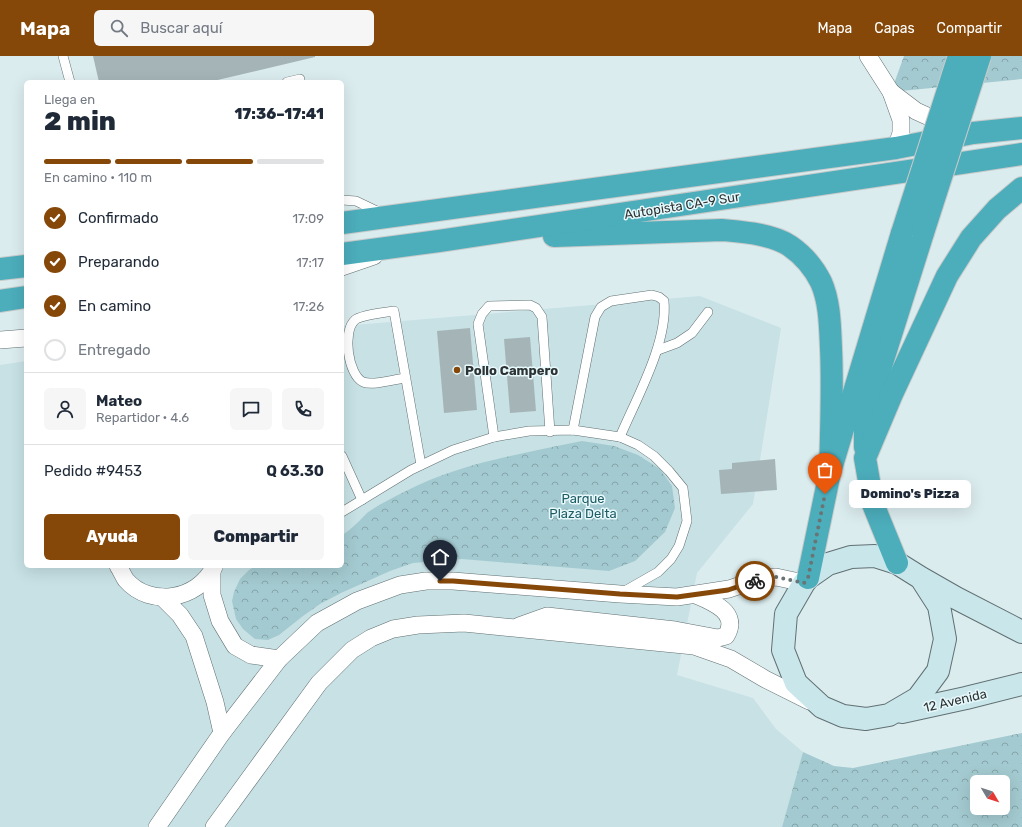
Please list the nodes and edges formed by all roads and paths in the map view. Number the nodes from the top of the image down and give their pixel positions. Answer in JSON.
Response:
{"nodes":[{"id":1,"x":63,"y":56,"type":"edge"},
{"id":2,"x":868,"y":56,"type":"edge"},
{"id":3,"x":959,"y":56,"type":"edge"},
{"id":4,"x":980,"y":56,"type":"edge"},
{"id":5,"x":300,"y":79,"type":"dead end"},
{"id":6,"x":69,"y":80,"type":"edge"},
{"id":7,"x":296,"y":80,"type":"edge"},
{"id":8,"x":891,"y":92,"type":"junction"},
{"id":9,"x":1022,"y":128,"type":"edge"},
{"id":10,"x":973,"y":133,"type":"junction"},
{"id":11,"x":896,"y":148,"type":"junction"},
{"id":12,"x":1022,"y":154,"type":"edge"},
{"id":13,"x":1022,"y":188,"type":"edge"},
{"id":14,"x":344,"y":200,"type":"edge"},
{"id":15,"x":388,"y":217,"type":"junction"},
{"id":16,"x":344,"y":223,"type":"edge"},
{"id":17,"x":439,"y":241,"type":"junction"},
{"id":18,"x":402,"y":246,"type":"junction"},
{"id":19,"x":344,"y":254,"type":"edge"},
{"id":20,"x":24,"y":266,"type":"edge"},
{"id":21,"x":344,"y":266,"type":"edge"},
{"id":22,"x":0,"y":269,"type":"edge"},
{"id":23,"x":24,"y":298,"type":"edge"},
{"id":24,"x":0,"y":301,"type":"edge"},
{"id":25,"x":708,"y":312,"type":"dead end"},
{"id":26,"x":24,"y":338,"type":"edge"},
{"id":27,"x":0,"y":340,"type":"edge"},
{"id":28,"x":658,"y":350,"type":"junction"},
{"id":29,"x":406,"y":378,"type":"junction"},
{"id":30,"x":857,"y":414,"type":"junction"},
{"id":31,"x":573,"y":430,"type":"junction"},
{"id":32,"x":550,"y":432,"type":"junction"},
{"id":33,"x":494,"y":437,"type":"junction"},
{"id":34,"x":620,"y":437,"type":"junction"},
{"id":35,"x":865,"y":458,"type":"junction"},
{"id":36,"x":344,"y":460,"type":"edge"},
{"id":37,"x":421,"y":465,"type":"junction"},
{"id":38,"x":830,"y":472,"type":"junction"},
{"id":39,"x":362,"y":500,"type":"junction"},
{"id":40,"x":344,"y":511,"type":"edge"},
{"id":41,"x":897,"y":563,"type":"junction"},
{"id":42,"x":119,"y":568,"type":"edge"},
{"id":43,"x":213,"y":568,"type":"edge"},
{"id":44,"x":921,"y":578,"type":"junction"},
{"id":45,"x":806,"y":580,"type":"junction"},
{"id":46,"x":620,"y":594,"type":"junction"},
{"id":47,"x":696,"y":595,"type":"junction"},
{"id":48,"x":162,"y":597,"type":"junction"},
{"id":49,"x":513,"y":628,"type":"junction"},
{"id":50,"x":1022,"y":632,"type":"edge"},
{"id":51,"x":279,"y":659,"type":"junction"},
{"id":52,"x":1022,"y":684,"type":"edge"},
{"id":53,"x":822,"y":707,"type":"junction"},
{"id":54,"x":889,"y":715,"type":"junction"},
{"id":55,"x":222,"y":733,"type":"junction"},
{"id":56,"x":158,"y":826,"type":"edge"},
{"id":57,"x":214,"y":827,"type":"edge"}],
"edges":[{"from":1,"to":6,"type":"lane"},
{"from":2,"to":8,"type":"street"},
{"from":3,"to":30,"type":"highway","bridge":true},
{"from":4,"to":30,"type":"highway","bridge":true},
{"from":5,"to":7,"type":"lane"},
{"from":8,"to":10,"type":"street"},
{"from":8,"to":11,"type":"street"},
{"from":9,"to":10,"type":"highway","name":"Autopista CA-9 Sur"},
{"from":10,"to":11,"type":"highway","name":"Autopista CA-9 Sur"},
{"from":11,"to":15,"type":"highway","name":"Autopista CA-9 Sur"},
{"from":12,"to":17,"type":"highway","name":"Autopista CA-9 Sur"},
{"from":13,"to":35,"type":"highway"},
{"from":14,"to":15,"type":"lane"},
{"from":15,"to":16,"type":"highway","name":"Autopista CA-9 Sur"},
{"from":17,"to":18,"type":"highway","name":"Autopista CA-9 Sur"},
{"from":17,"to":38,"type":"highway"},
{"from":18,"to":19,"type":"highway","name":"Autopista CA-9 Sur"},
{"from":18,"to":21,"type":"street"},
{"from":20,"to":22,"type":"highway"},
{"from":23,"to":24,"type":"highway"},
{"from":25,"to":28,"type":"lane"},
{"from":26,"to":27,"type":"street"},
{"from":28,"to":31,"type":"lane"},
{"from":28,"to":34,"type":"lane"},
{"from":29,"to":29,"type":"lane"},
{"from":29,"to":37,"type":"lane"},
{"from":30,"to":35,"type":"highway"},
{"from":30,"to":38,"type":"highway"},
{"from":31,"to":32,"type":"lane"},
{"from":31,"to":34,"type":"lane"},
{"from":32,"to":33,"type":"lane"},
{"from":32,"to":33,"type":"lane"},
{"from":33,"to":37,"type":"lane"},
{"from":34,"to":46,"type":"lane"},
{"from":35,"to":41,"type":"highway"},
{"from":36,"to":39,"type":"lane"},
{"from":37,"to":39,"type":"lane"},
{"from":38,"to":45,"type":"highway"},
{"from":39,"to":40,"type":"lane"},
{"from":41,"to":44,"type":"main road"},
{"from":41,"to":45,"type":"main road"},
{"from":42,"to":48,"type":"street"},
{"from":43,"to":48,"type":"street"},
{"from":43,"to":51,"type":"street"},
{"from":44,"to":50,"type":"main road"},
{"from":44,"to":54,"type":"main road"},
{"from":45,"to":47,"type":"street"},
{"from":45,"to":53,"type":"main road","name":"12 Avenida"},
{"from":46,"to":47,"type":"street"},
{"from":46,"to":51,"type":"street"},
{"from":47,"to":49,"type":"street"},
{"from":48,"to":55,"type":"street"},
{"from":49,"to":53,"type":"street"},
{"from":49,"to":57,"type":"street"},
{"from":51,"to":55,"type":"street"},
{"from":52,"to":54,"type":"main road","name":"12 Avenida"},
{"from":53,"to":54,"type":"main road","name":"12 Avenida"},
{"from":55,"to":56,"type":"street"}]}
